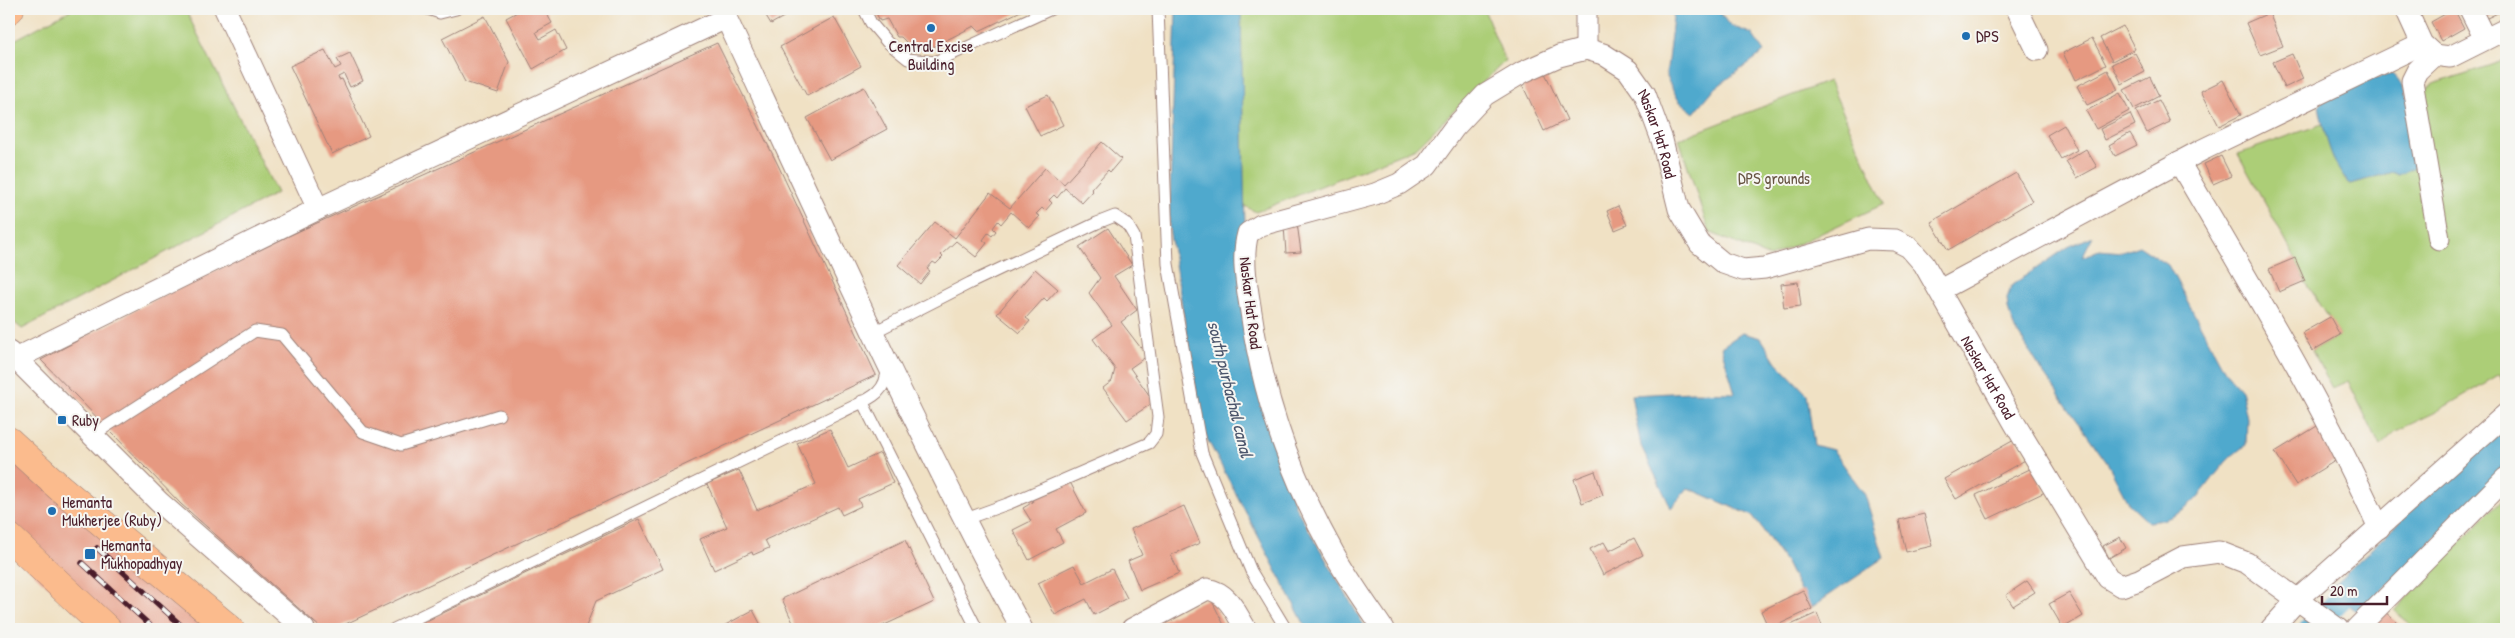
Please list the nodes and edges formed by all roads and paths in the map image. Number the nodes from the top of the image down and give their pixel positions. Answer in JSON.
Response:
{"nodes":[{"id":1,"x":225,"y":9,"type":"edge"},
{"id":2,"x":428,"y":9,"type":"edge"},
{"id":3,"x":456,"y":9,"type":"edge"},
{"id":4,"x":864,"y":9,"type":"edge"},
{"id":5,"x":1050,"y":9,"type":"edge"},
{"id":6,"x":1158,"y":9,"type":"edge"},
{"id":7,"x":1586,"y":9,"type":"edge"},
{"id":8,"x":2017,"y":9,"type":"edge"},
{"id":9,"x":2406,"y":9,"type":"edge"},
{"id":10,"x":2470,"y":9,"type":"edge"},
{"id":11,"x":724,"y":13,"type":"edge"},
{"id":12,"x":2500,"y":34,"type":"edge"},
{"id":13,"x":1586,"y":49,"type":"junction"},
{"id":14,"x":2037,"y":50,"type":"dead end"},
{"id":15,"x":2428,"y":50,"type":"junction"},
{"id":16,"x":2179,"y":162,"type":"junction"},
{"id":17,"x":318,"y":208,"type":"junction"},
{"id":18,"x":2439,"y":239,"type":"dead end"},
{"id":19,"x":1940,"y":290,"type":"junction"},
{"id":20,"x":872,"y":333,"type":"junction"},
{"id":21,"x":13,"y":355,"type":"edge"},
{"id":22,"x":886,"y":364,"type":"junction"},
{"id":23,"x":862,"y":402,"type":"junction"},
{"id":24,"x":2506,"y":414,"type":"edge"},
{"id":25,"x":500,"y":415,"type":"dead end"},
{"id":26,"x":93,"y":435,"type":"junction"},
{"id":27,"x":9,"y":441,"type":"edge"},
{"id":28,"x":2506,"y":478,"type":"edge"},
{"id":29,"x":963,"y":520,"type":"junction"},
{"id":30,"x":2379,"y":528,"type":"junction"},
{"id":31,"x":9,"y":537,"type":"edge"},
{"id":32,"x":2304,"y":603,"type":"junction"},
{"id":33,"x":106,"y":629,"type":"edge"},
{"id":34,"x":230,"y":629,"type":"edge"},
{"id":35,"x":304,"y":629,"type":"edge"},
{"id":36,"x":394,"y":629,"type":"edge"},
{"id":37,"x":977,"y":629,"type":"edge"},
{"id":38,"x":1022,"y":629,"type":"edge"},
{"id":39,"x":1132,"y":629,"type":"edge"},
{"id":40,"x":1246,"y":629,"type":"edge"},
{"id":41,"x":1286,"y":629,"type":"edge"},
{"id":42,"x":1383,"y":629,"type":"edge"},
{"id":43,"x":2272,"y":629,"type":"edge"},
{"id":44,"x":2338,"y":629,"type":"edge"},
{"id":45,"x":2356,"y":629,"type":"edge"}],
"edges":[{"from":1,"to":17,"type":"street"},
{"from":2,"to":3,"type":"lane"},
{"from":4,"to":5,"type":"lane"},
{"from":6,"to":41,"type":"lane"},
{"from":7,"to":13,"type":"street"},
{"from":8,"to":14,"type":"street"},
{"from":9,"to":15,"type":"street"},
{"from":10,"to":12,"type":"street"},
{"from":11,"to":17,"type":"street"},
{"from":11,"to":20,"type":"street"},
{"from":12,"to":15,"type":"street"},
{"from":13,"to":19,"type":"street","name":"Naskar Hat Road"},
{"from":13,"to":42,"type":"street","name":"Naskar Hat Road"},
{"from":15,"to":16,"type":"street"},
{"from":15,"to":18,"type":"street"},
{"from":16,"to":19,"type":"street"},
{"from":16,"to":30,"type":"street"},
{"from":17,"to":21,"type":"street"},
{"from":19,"to":32,"type":"street","name":"Naskar Hat Road"},
{"from":20,"to":22,"type":"street"},
{"from":20,"to":29,"type":"lane"},
{"from":21,"to":26,"type":"street"},
{"from":22,"to":23,"type":"lane"},
{"from":22,"to":29,"type":"street"},
{"from":23,"to":36,"type":"lane"},
{"from":23,"to":37,"type":"lane"},
{"from":24,"to":30,"type":"street"},
{"from":25,"to":26,"type":"lane"},
{"from":26,"to":35,"type":"street"},
{"from":27,"to":34,"type":"main road"},
{"from":28,"to":45,"type":"street"},
{"from":29,"to":38,"type":"street"},
{"from":30,"to":32,"type":"street"},
{"from":31,"to":33,"type":"main road"},
{"from":32,"to":43,"type":"street"},
{"from":32,"to":44,"type":"street"},
{"from":39,"to":40,"type":"street"}]}
